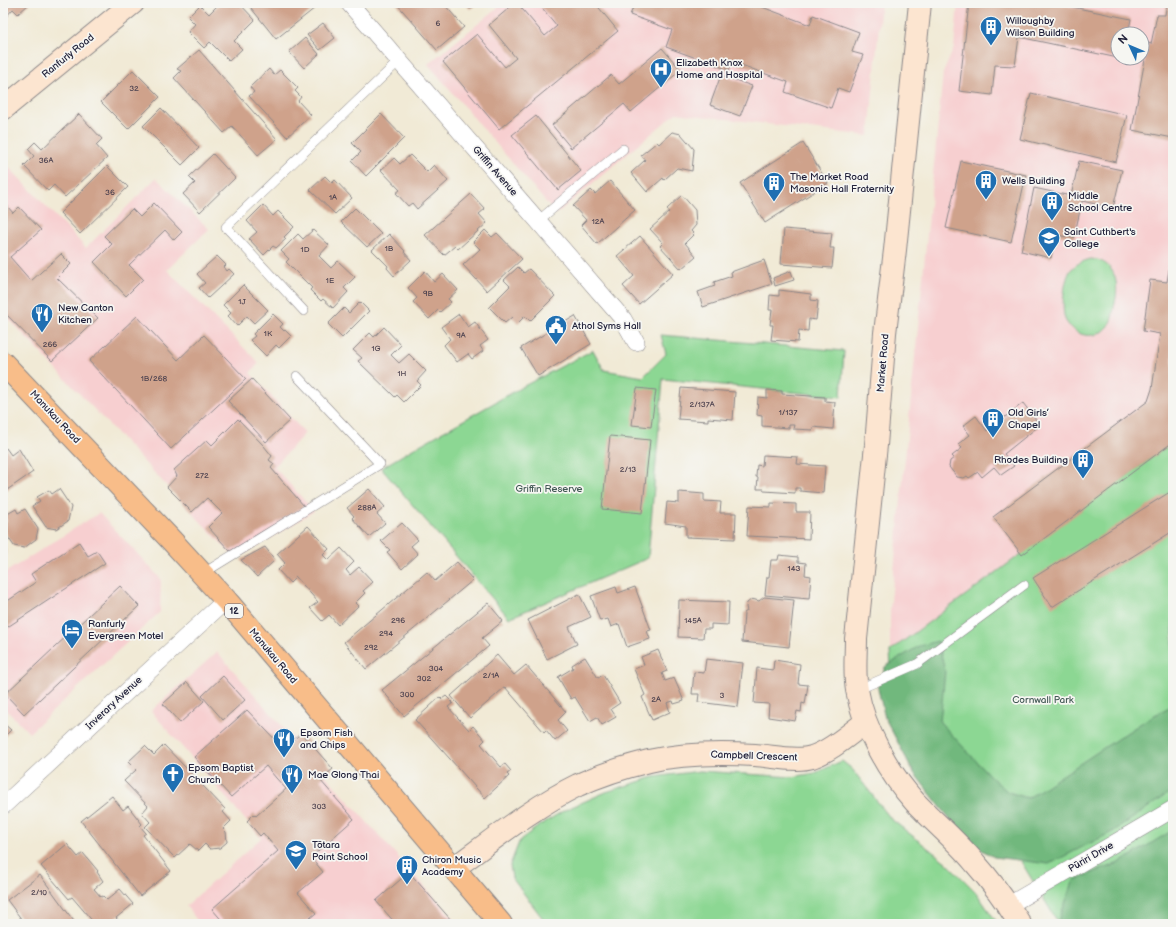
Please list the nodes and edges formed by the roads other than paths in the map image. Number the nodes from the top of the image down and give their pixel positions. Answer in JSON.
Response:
{"nodes":[{"id":1,"x":133,"y":3,"type":"edge"},
{"id":2,"x":349,"y":3,"type":"edge"},
{"id":3,"x":920,"y":3,"type":"edge"},
{"id":4,"x":400,"y":61,"type":"junction"},
{"id":5,"x":3,"y":109,"type":"edge"},
{"id":6,"x":623,"y":149,"type":"dead end"},
{"id":7,"x":538,"y":221,"type":"junction"},
{"id":8,"x":304,"y":311,"type":"dead end"},
{"id":9,"x":636,"y":342,"type":"dead end"},
{"id":10,"x":3,"y":363,"type":"edge"},
{"id":11,"x":297,"y":376,"type":"dead end"},
{"id":12,"x":202,"y":574,"type":"junction"},
{"id":13,"x":1024,"y":585,"type":"dead end"},
{"id":14,"x":226,"y":600,"type":"junction"},
{"id":15,"x":857,"y":690,"type":"junction"},
{"id":16,"x":866,"y":722,"type":"junction"},
{"id":17,"x":3,"y":806,"type":"edge"},
{"id":18,"x":1173,"y":809,"type":"edge"},
{"id":19,"x":454,"y":868,"type":"junction"},
{"id":20,"x":1009,"y":905,"type":"junction"},
{"id":21,"x":501,"y":924,"type":"edge"},
{"id":22,"x":1020,"y":924,"type":"edge"}],
"edges":[{"from":1,"to":5,"type":"main road","name":"Ranfurly Road"},
{"from":2,"to":4,"type":"street","name":"Griffin Avenue"},
{"from":3,"to":15,"type":"main road","name":"Market Road"},
{"from":4,"to":7,"type":"street","name":"Griffin Avenue"},
{"from":4,"to":8,"type":"lane"},
{"from":6,"to":7,"type":"lane"},
{"from":7,"to":9,"type":"street","name":"Griffin Avenue"},
{"from":10,"to":12,"type":"main road","name":"Manukau Road","number":"12"},
{"from":11,"to":12,"type":"lane"},
{"from":12,"to":14,"type":"main road","name":"Manukau Road","number":"12"},
{"from":13,"to":15,"type":"lane"},
{"from":14,"to":17,"type":"street","name":"Inverary Avenue"},
{"from":14,"to":19,"type":"main road","name":"Manukau Road","number":"12"},
{"from":15,"to":16,"type":"main road","name":"Market Road"},
{"from":16,"to":19,"type":"main road","name":"Campbell Crescent"},
{"from":16,"to":20,"type":"main road"},
{"from":18,"to":20,"type":"street","name":"Pūriri Drive"},
{"from":19,"to":21,"type":"main road","name":"Manukau Road","number":"12"},
{"from":20,"to":22,"type":"main road"}]}
